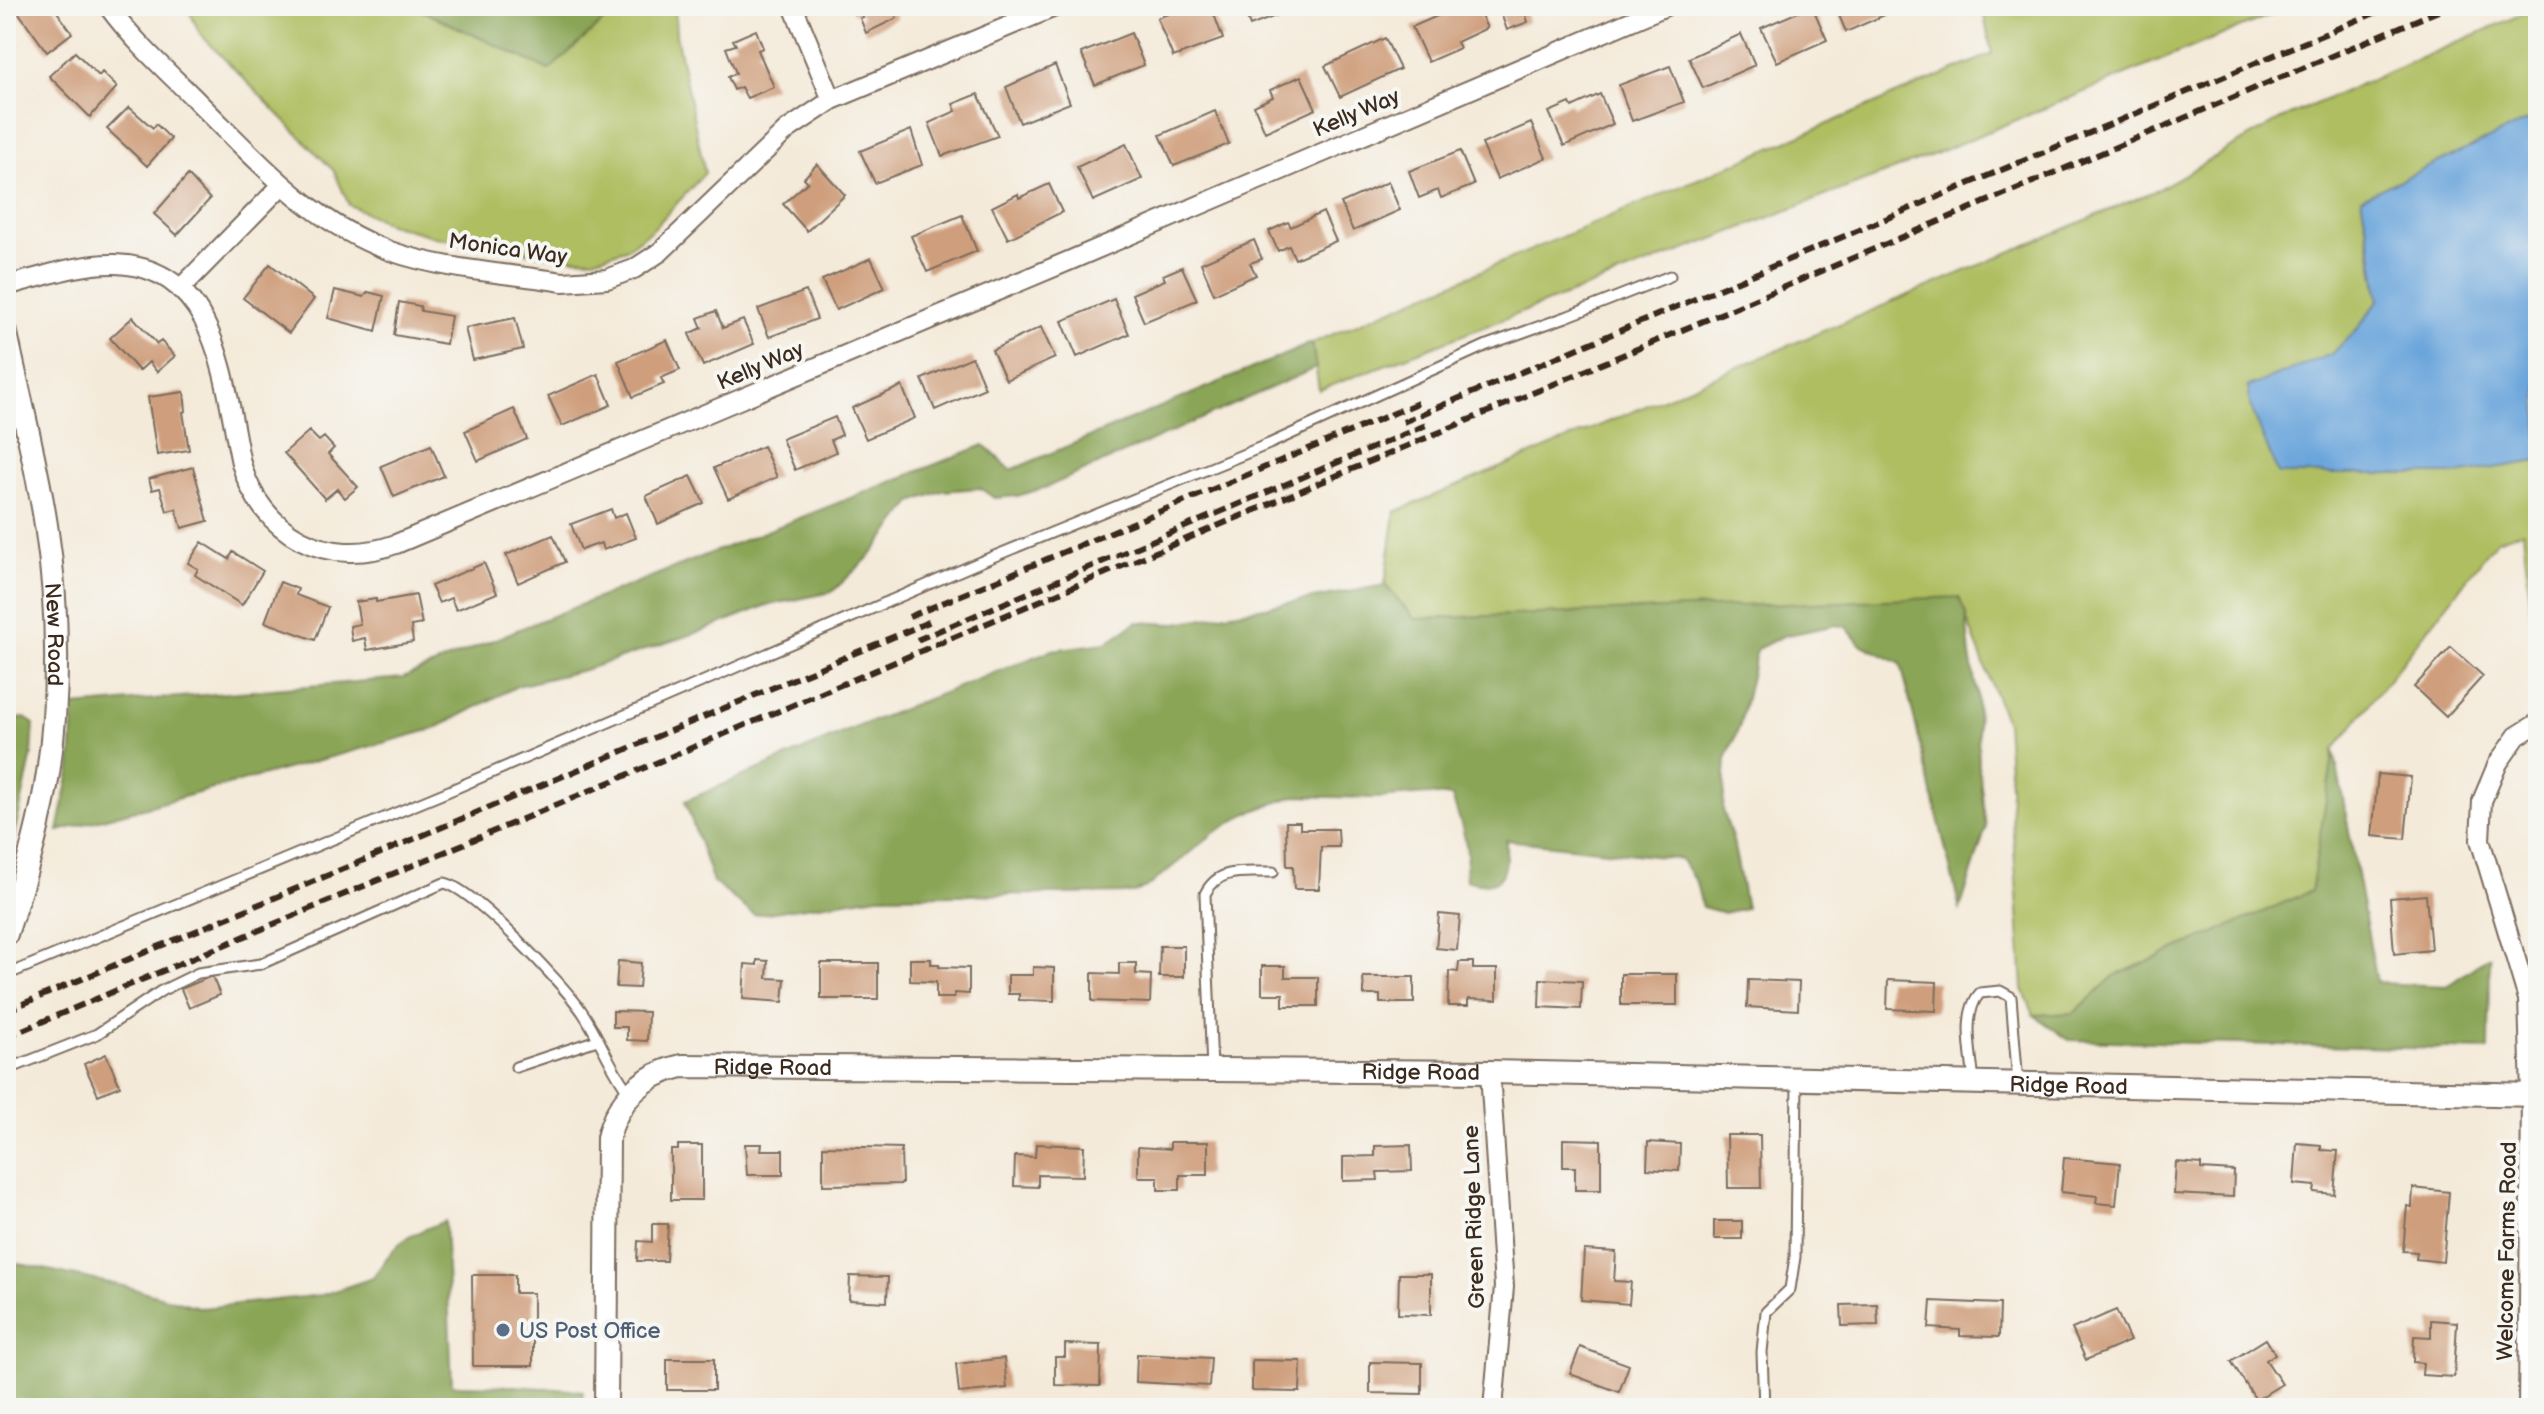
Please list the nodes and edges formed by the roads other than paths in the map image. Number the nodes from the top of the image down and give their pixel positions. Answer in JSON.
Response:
{"nodes":[{"id":1,"x":108,"y":6,"type":"edge"},
{"id":2,"x":793,"y":6,"type":"edge"},
{"id":3,"x":1057,"y":6,"type":"edge"},
{"id":4,"x":1666,"y":6,"type":"edge"},
{"id":5,"x":1634,"y":12,"type":"edge"},
{"id":6,"x":832,"y":100,"type":"junction"},
{"id":7,"x":282,"y":185,"type":"junction"},
{"id":8,"x":1670,"y":276,"type":"dead end"},
{"id":9,"x":6,"y":286,"type":"edge"},
{"id":10,"x":180,"y":289,"type":"junction"},
{"id":11,"x":6,"y":333,"type":"edge"},
{"id":12,"x":2538,"y":723,"type":"edge"},
{"id":13,"x":1273,"y":872,"type":"dead end"},
{"id":14,"x":6,"y":934,"type":"edge"},
{"id":15,"x":6,"y":975,"type":"edge"},
{"id":16,"x":597,"y":1040,"type":"junction"},
{"id":17,"x":516,"y":1067,"type":"dead end"},
{"id":18,"x":6,"y":1070,"type":"edge"},
{"id":19,"x":1212,"y":1070,"type":"junction"},
{"id":20,"x":1490,"y":1072,"type":"junction"},
{"id":21,"x":1797,"y":1079,"type":"junction"},
{"id":22,"x":1974,"y":1083,"type":"junction"},
{"id":23,"x":2018,"y":1084,"type":"junction"},
{"id":24,"x":630,"y":1094,"type":"junction"},
{"id":25,"x":2535,"y":1094,"type":"edge"},
{"id":26,"x":2534,"y":1322,"type":"edge"},
{"id":27,"x":606,"y":1408,"type":"edge"},
{"id":28,"x":1493,"y":1408,"type":"edge"},
{"id":29,"x":1764,"y":1408,"type":"edge"},
{"id":30,"x":2528,"y":1408,"type":"edge"}],
"edges":[{"from":1,"to":7,"type":"street","name":"Monica Way"},
{"from":2,"to":6,"type":"street"},
{"from":3,"to":6,"type":"street","name":"Monica Way"},
{"from":4,"to":5,"type":"street","name":"Kelly Way"},
{"from":5,"to":10,"type":"street","name":"Kelly Way"},
{"from":6,"to":7,"type":"street","name":"Monica Way"},
{"from":7,"to":10,"type":"street"},
{"from":8,"to":15,"type":"lane"},
{"from":9,"to":10,"type":"street","name":"Kelly Way"},
{"from":11,"to":14,"type":"street","name":"New Road"},
{"from":12,"to":25,"type":"street","name":"Welcome Farms Road"},
{"from":13,"to":19,"type":"lane"},
{"from":16,"to":17,"type":"lane"},
{"from":16,"to":18,"type":"lane"},
{"from":16,"to":24,"type":"lane"},
{"from":19,"to":20,"type":"street","name":"Ridge Road"},
{"from":19,"to":24,"type":"street","name":"Ridge Road"},
{"from":20,"to":21,"type":"street","name":"Ridge Road"},
{"from":20,"to":28,"type":"street","name":"Green Ridge Lane"},
{"from":21,"to":22,"type":"street","name":"Ridge Road"},
{"from":21,"to":29,"type":"lane"},
{"from":22,"to":23,"type":"street","name":"Ridge Road"},
{"from":22,"to":23,"type":"lane"},
{"from":23,"to":25,"type":"street","name":"Ridge Road"},
{"from":24,"to":27,"type":"street","name":"Ridge Road"},
{"from":25,"to":26,"type":"street","name":"Welcome Farms Road"},
{"from":26,"to":30,"type":"street","name":"Welcome Farms Road"}]}
